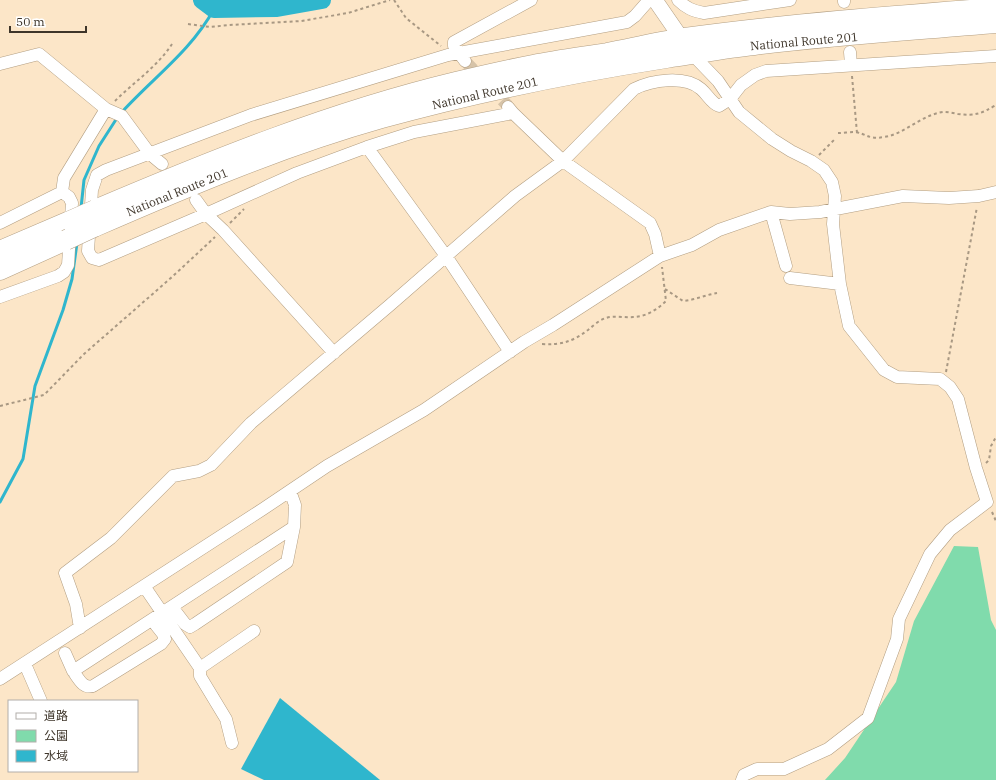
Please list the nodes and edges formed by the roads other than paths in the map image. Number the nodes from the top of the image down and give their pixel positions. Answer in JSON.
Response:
{"nodes":[{"id":1,"x":531,"y":0,"type":"edge"},
{"id":2,"x":649,"y":0,"type":"edge"},
{"id":3,"x":655,"y":0,"type":"edge"},
{"id":4,"x":678,"y":0,"type":"edge"},
{"id":5,"x":790,"y":0,"type":"edge"},
{"id":6,"x":996,"y":8,"type":"edge"},
{"id":7,"x":996,"y":23,"type":"edge"},
{"id":8,"x":687,"y":46,"type":"junction"},
{"id":9,"x":850,"y":52,"type":"dead end"},
{"id":10,"x":457,"y":56,"type":"junction"},
{"id":11,"x":996,"y":56,"type":"edge"},
{"id":12,"x":0,"y":64,"type":"edge"},
{"id":13,"x":851,"y":65,"type":"junction"},
{"id":14,"x":730,"y":99,"type":"junction"},
{"id":15,"x":108,"y":110,"type":"junction"},
{"id":16,"x":367,"y":147,"type":"junction"},
{"id":17,"x":150,"y":154,"type":"junction"},
{"id":18,"x":563,"y":161,"type":"junction"},
{"id":19,"x":162,"y":164,"type":"dead end"},
{"id":20,"x":62,"y":192,"type":"junction"},
{"id":21,"x":996,"y":192,"type":"edge"},
{"id":22,"x":196,"y":200,"type":"dead end"},
{"id":23,"x":834,"y":210,"type":"junction"},
{"id":24,"x":771,"y":212,"type":"junction"},
{"id":25,"x":206,"y":214,"type":"junction"},
{"id":26,"x":0,"y":223,"type":"edge"},
{"id":27,"x":68,"y":230,"type":"junction"},
{"id":28,"x":0,"y":251,"type":"edge"},
{"id":29,"x":446,"y":256,"type":"junction"},
{"id":30,"x":660,"y":256,"type":"junction"},
{"id":31,"x":786,"y":266,"type":"dead end"},
{"id":32,"x":0,"y":270,"type":"edge"},
{"id":33,"x":790,"y":278,"type":"dead end"},
{"id":34,"x":840,"y":284,"type":"junction"},
{"id":35,"x":0,"y":297,"type":"edge"},
{"id":36,"x":334,"y":352,"type":"junction"},
{"id":37,"x":510,"y":352,"type":"junction"},
{"id":38,"x":290,"y":491,"type":"junction"},
{"id":39,"x":294,"y":528,"type":"junction"},
{"id":40,"x":144,"y":586,"type":"junction"},
{"id":41,"x":167,"y":610,"type":"junction"},
{"id":42,"x":152,"y":620,"type":"junction"},
{"id":43,"x":80,"y":628,"type":"junction"},
{"id":44,"x":254,"y":631,"type":"dead end"},
{"id":45,"x":65,"y":653,"type":"dead end"},
{"id":46,"x":25,"y":664,"type":"junction"},
{"id":47,"x":200,"y":668,"type":"junction"},
{"id":48,"x":73,"y":671,"type":"junction"},
{"id":49,"x":0,"y":679,"type":"edge"},
{"id":50,"x":41,"y":700,"type":"edge"},
{"id":51,"x":232,"y":743,"type":"dead end"},
{"id":52,"x":742,"y":780,"type":"edge"}],
"edges":[{"from":1,"to":10,"type":"street"},
{"from":2,"to":10,"type":"street"},
{"from":3,"to":8,"type":"street"},
{"from":4,"to":5,"type":"street"},
{"from":6,"to":8,"type":"highway","name":"National Route 201"},
{"from":7,"to":8,"type":"highway","name":"National Route 201"},
{"from":8,"to":14,"type":"street"},
{"from":8,"to":27,"type":"highway","name":"National Route 201","bridge":true},
{"from":9,"to":13,"type":"street"},
{"from":10,"to":17,"type":"street"},
{"from":11,"to":13,"type":"street"},
{"from":12,"to":15,"type":"street"},
{"from":13,"to":14,"type":"street"},
{"from":14,"to":18,"type":"street"},
{"from":14,"to":23,"type":"street"},
{"from":15,"to":17,"type":"street"},
{"from":15,"to":20,"type":"street"},
{"from":16,"to":18,"type":"street"},
{"from":16,"to":25,"type":"street"},
{"from":16,"to":29,"type":"street"},
{"from":17,"to":19,"type":"street"},
{"from":17,"to":25,"type":"street"},
{"from":18,"to":29,"type":"street"},
{"from":18,"to":30,"type":"street"},
{"from":20,"to":26,"type":"street"},
{"from":20,"to":35,"type":"street"},
{"from":21,"to":23,"type":"street"},
{"from":22,"to":25,"type":"street"},
{"from":23,"to":24,"type":"street"},
{"from":23,"to":34,"type":"street"},
{"from":24,"to":30,"type":"street"},
{"from":24,"to":31,"type":"street"},
{"from":25,"to":36,"type":"street"},
{"from":27,"to":28,"type":"highway","name":"National Route 201"},
{"from":27,"to":32,"type":"highway","name":"National Route 201"},
{"from":29,"to":36,"type":"street"},
{"from":29,"to":37,"type":"street"},
{"from":30,"to":37,"type":"street"},
{"from":33,"to":34,"type":"street"},
{"from":34,"to":52,"type":"street"},
{"from":36,"to":43,"type":"street"},
{"from":37,"to":38,"type":"street"},
{"from":38,"to":39,"type":"street"},
{"from":38,"to":40,"type":"street"},
{"from":39,"to":41,"type":"street"},
{"from":39,"to":41,"type":"street"},
{"from":40,"to":41,"type":"street"},
{"from":40,"to":43,"type":"street"},
{"from":41,"to":42,"type":"street"},
{"from":41,"to":47,"type":"street"},
{"from":42,"to":48,"type":"street"},
{"from":42,"to":48,"type":"street"},
{"from":43,"to":46,"type":"street"},
{"from":44,"to":47,"type":"street"},
{"from":45,"to":48,"type":"street"},
{"from":46,"to":49,"type":"street"},
{"from":46,"to":50,"type":"street"},
{"from":47,"to":51,"type":"street"}]}
